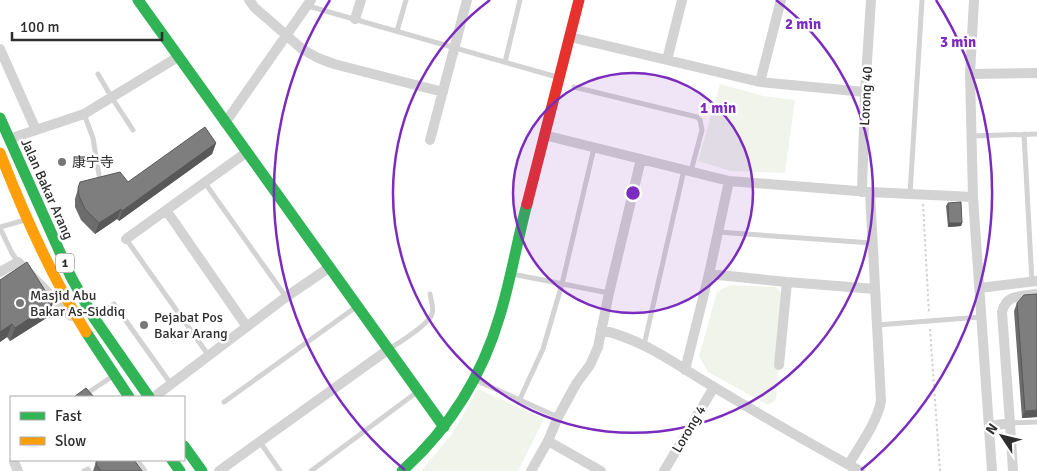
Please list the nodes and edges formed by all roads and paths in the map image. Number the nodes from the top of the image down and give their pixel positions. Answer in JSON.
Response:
{"nodes":[{"id":1,"x":138,"y":0,"type":"edge"},
{"id":2,"x":249,"y":0,"type":"edge"},
{"id":3,"x":361,"y":0,"type":"edge"},
{"id":4,"x":406,"y":0,"type":"edge"},
{"id":5,"x":467,"y":0,"type":"edge"},
{"id":6,"x":520,"y":0,"type":"edge"},
{"id":7,"x":579,"y":0,"type":"edge"},
{"id":8,"x":682,"y":0,"type":"edge"},
{"id":9,"x":781,"y":0,"type":"edge"},
{"id":10,"x":871,"y":0,"type":"edge"},
{"id":11,"x":922,"y":0,"type":"edge"},
{"id":12,"x":974,"y":0,"type":"edge"},
{"id":13,"x":309,"y":3,"type":"edge"},
{"id":14,"x":356,"y":19,"type":"junction"},
{"id":15,"x":398,"y":31,"type":"junction"},
{"id":16,"x":287,"y":36,"type":"junction"},
{"id":17,"x":570,"y":37,"type":"junction"},
{"id":18,"x":454,"y":48,"type":"junction"},
{"id":19,"x":0,"y":49,"type":"edge"},
{"id":20,"x":178,"y":58,"type":"junction"},
{"id":21,"x":667,"y":60,"type":"junction"},
{"id":22,"x":505,"y":62,"type":"junction"},
{"id":23,"x":1037,"y":73,"type":"edge"},
{"id":24,"x":98,"y":74,"type":"dead end"},
{"id":25,"x":970,"y":74,"type":"junction"},
{"id":26,"x":560,"y":78,"type":"junction"},
{"id":27,"x":760,"y":82,"type":"junction"},
{"id":28,"x":574,"y":88,"type":"dead end"},
{"id":29,"x":443,"y":92,"type":"junction"},
{"id":30,"x":865,"y":92,"type":"junction"},
{"id":31,"x":112,"y":98,"type":"junction"},
{"id":32,"x":84,"y":114,"type":"junction"},
{"id":33,"x":0,"y":118,"type":"edge"},
{"id":34,"x":226,"y":122,"type":"junction"},
{"id":35,"x":36,"y":130,"type":"junction"},
{"id":36,"x":133,"y":130,"type":"dead end"},
{"id":37,"x":1024,"y":134,"type":"junction"},
{"id":38,"x":1037,"y":134,"type":"edge"},
{"id":39,"x":544,"y":135,"type":"junction"},
{"id":40,"x":971,"y":136,"type":"junction"},
{"id":41,"x":8,"y":139,"type":"junction"},
{"id":42,"x":430,"y":140,"type":"dead end"},
{"id":43,"x":594,"y":148,"type":"junction"},
{"id":44,"x":247,"y":152,"type":"junction"},
{"id":45,"x":0,"y":154,"type":"edge"},
{"id":46,"x":641,"y":159,"type":"junction"},
{"id":47,"x":688,"y":170,"type":"junction"},
{"id":48,"x":99,"y":175,"type":"edge"},
{"id":49,"x":729,"y":181,"type":"junction"},
{"id":50,"x":205,"y":183,"type":"junction"},
{"id":51,"x":866,"y":192,"type":"junction"},
{"id":52,"x":910,"y":194,"type":"junction"},
{"id":53,"x":923,"y":195,"type":"junction"},
{"id":54,"x":973,"y":196,"type":"junction"},
{"id":55,"x":166,"y":210,"type":"junction"},
{"id":56,"x":28,"y":220,"type":"junction"},
{"id":57,"x":0,"y":228,"type":"edge"},
{"id":58,"x":718,"y":232,"type":"junction"},
{"id":59,"x":126,"y":239,"type":"joint"},
{"id":60,"x":873,"y":243,"type":"junction"},
{"id":61,"x":18,"y":262,"type":"junction"},
{"id":62,"x":330,"y":267,"type":"junction"},
{"id":63,"x":0,"y":272,"type":"edge"},
{"id":64,"x":511,"y":274,"type":"junction"},
{"id":65,"x":709,"y":274,"type":"junction"},
{"id":66,"x":787,"y":282,"type":"junction"},
{"id":67,"x":1035,"y":282,"type":"edge"},
{"id":68,"x":562,"y":284,"type":"junction"},
{"id":69,"x":875,"y":288,"type":"junction"},
{"id":70,"x":980,"y":288,"type":"junction"},
{"id":71,"x":609,"y":293,"type":"junction"},
{"id":72,"x":430,"y":294,"type":"dead end"},
{"id":73,"x":1037,"y":294,"type":"edge"},
{"id":74,"x":286,"y":297,"type":"junction"},
{"id":75,"x":358,"y":306,"type":"junction"},
{"id":76,"x":982,"y":317,"type":"junction"},
{"id":77,"x":94,"y":318,"type":"junction"},
{"id":78,"x":929,"y":322,"type":"junction"},
{"id":79,"x":877,"y":325,"type":"junction"},
{"id":80,"x":247,"y":327,"type":"junction"},
{"id":81,"x":84,"y":329,"type":"junction"},
{"id":82,"x":601,"y":330,"type":"junction"},
{"id":83,"x":644,"y":345,"type":"junction"},
{"id":84,"x":389,"y":349,"type":"junction"},
{"id":85,"x":209,"y":356,"type":"junction"},
{"id":86,"x":779,"y":365,"type":"dead end"},
{"id":87,"x":686,"y":370,"type":"junction"},
{"id":88,"x":115,"y":374,"type":"junction"},
{"id":89,"x":475,"y":380,"type":"junction"},
{"id":90,"x":171,"y":384,"type":"junction"},
{"id":91,"x":714,"y":387,"type":"junction"},
{"id":92,"x":419,"y":391,"type":"junction"},
{"id":93,"x":85,"y":396,"type":"edge"},
{"id":94,"x":128,"y":396,"type":"edge"},
{"id":95,"x":148,"y":396,"type":"edge"},
{"id":96,"x":155,"y":396,"type":"edge"},
{"id":97,"x":520,"y":401,"type":"junction"},
{"id":98,"x":224,"y":402,"type":"dead end"},
{"id":99,"x":558,"y":418,"type":"junction"},
{"id":100,"x":1037,"y":422,"type":"edge"},
{"id":101,"x":1010,"y":424,"type":"junction"},
{"id":102,"x":990,"y":426,"type":"junction"},
{"id":103,"x":444,"y":427,"type":"junction"},
{"id":104,"x":548,"y":441,"type":"junction"},
{"id":105,"x":260,"y":442,"type":"junction"},
{"id":106,"x":185,"y":447,"type":"edge"},
{"id":107,"x":167,"y":461,"type":"edge"},
{"id":108,"x":848,"y":464,"type":"junction"},
{"id":109,"x":84,"y":471,"type":"edge"},
{"id":110,"x":90,"y":471,"type":"edge"},
{"id":111,"x":179,"y":471,"type":"edge"},
{"id":112,"x":202,"y":471,"type":"edge"},
{"id":113,"x":219,"y":471,"type":"edge"},
{"id":114,"x":280,"y":471,"type":"edge"},
{"id":115,"x":311,"y":471,"type":"edge"},
{"id":116,"x":402,"y":471,"type":"edge"},
{"id":117,"x":531,"y":471,"type":"edge"},
{"id":118,"x":601,"y":471,"type":"edge"},
{"id":119,"x":664,"y":471,"type":"edge"},
{"id":120,"x":860,"y":471,"type":"edge"},
{"id":121,"x":940,"y":471,"type":"edge"},
{"id":122,"x":992,"y":471,"type":"edge"},
{"id":123,"x":1013,"y":471,"type":"edge"}],
"edges":[{"from":1,"to":20,"type":"street"},
{"from":2,"to":16,"type":"street"},
{"from":3,"to":14,"type":"street"},
{"from":4,"to":15,"type":"lane"},
{"from":5,"to":18,"type":"street"},
{"from":6,"to":22,"type":"lane"},
{"from":7,"to":17,"type":"street"},
{"from":8,"to":21,"type":"street"},
{"from":9,"to":27,"type":"street"},
{"from":10,"to":30,"type":"street","name":"Lorong 40"},
{"from":11,"to":52,"type":"lane"},
{"from":12,"to":25,"type":"street"},
{"from":13,"to":14,"type":"lane"},
{"from":13,"to":16,"type":"street"},
{"from":14,"to":15,"type":"lane"},
{"from":15,"to":18,"type":"lane"},
{"from":16,"to":29,"type":"street"},
{"from":16,"to":34,"type":"street"},
{"from":17,"to":21,"type":"street"},
{"from":17,"to":26,"type":"street"},
{"from":18,"to":22,"type":"lane"},
{"from":18,"to":29,"type":"street"},
{"from":19,"to":35,"type":"street"},
{"from":20,"to":31,"type":"street"},
{"from":20,"to":34,"type":"street"},
{"from":21,"to":27,"type":"street"},
{"from":22,"to":26,"type":"lane"},
{"from":23,"to":25,"type":"street"},
{"from":24,"to":31,"type":"lane"},
{"from":25,"to":40,"type":"street"},
{"from":26,"to":39,"type":"street"},
{"from":27,"to":30,"type":"street"},
{"from":28,"to":47,"type":"lane"},
{"from":29,"to":42,"type":"street"},
{"from":30,"to":51,"type":"street","name":"Lorong 40"},
{"from":31,"to":32,"type":"street"},
{"from":31,"to":36,"type":"lane"},
{"from":32,"to":35,"type":"street"},
{"from":32,"to":48,"type":"lane"},
{"from":33,"to":41,"type":"street","name":"Jalan Bakar Arang","number":"1"},
{"from":34,"to":44,"type":"street"},
{"from":35,"to":41,"type":"street"},
{"from":37,"to":38,"type":"lane"},
{"from":37,"to":40,"type":"lane"},
{"from":37,"to":67,"type":"lane"},
{"from":39,"to":43,"type":"street"},
{"from":39,"to":64,"type":"street"},
{"from":40,"to":54,"type":"street"},
{"from":41,"to":77,"type":"street","name":"Jalan Bakar Arang","number":"1"},
{"from":43,"to":46,"type":"street"},
{"from":43,"to":68,"type":"lane"},
{"from":44,"to":50,"type":"street"},
{"from":44,"to":62,"type":"street"},
{"from":45,"to":56,"type":"street","name":"Jalan Bakar Arang","number":"1"},
{"from":46,"to":47,"type":"street"},
{"from":46,"to":71,"type":"street"},
{"from":47,"to":49,"type":"street"},
{"from":47,"to":83,"type":"lane"},
{"from":49,"to":51,"type":"street"},
{"from":49,"to":58,"type":"street"},
{"from":50,"to":55,"type":"street"},
{"from":50,"to":74,"type":"lane"},
{"from":51,"to":52,"type":"street"},
{"from":51,"to":60,"type":"street","name":"Lorong 40"},
{"from":52,"to":53,"type":"street"},
{"from":53,"to":54,"type":"street"},
{"from":53,"to":78,"type":"path"},
{"from":54,"to":70,"type":"street"},
{"from":55,"to":59,"type":"street"},
{"from":55,"to":80,"type":"street"},
{"from":56,"to":57,"type":"lane"},
{"from":56,"to":81,"type":"street","name":"Jalan Bakar Arang","number":"1"},
{"from":57,"to":61,"type":"lane"},
{"from":58,"to":60,"type":"lane"},
{"from":58,"to":65,"type":"street"},
{"from":59,"to":85,"type":"lane"},
{"from":60,"to":69,"type":"street","name":"Lorong 40"},
{"from":61,"to":63,"type":"street"},
{"from":61,"to":81,"type":"street"},
{"from":62,"to":74,"type":"street"},
{"from":62,"to":75,"type":"street"},
{"from":64,"to":68,"type":"lane"},
{"from":64,"to":89,"type":"street"},
{"from":65,"to":66,"type":"street"},
{"from":65,"to":87,"type":"street"},
{"from":66,"to":69,"type":"street"},
{"from":66,"to":86,"type":"street"},
{"from":67,"to":70,"type":"street"},
{"from":68,"to":71,"type":"lane"},
{"from":68,"to":97,"type":"lane"},
{"from":69,"to":79,"type":"street","name":"Lorong 40"},
{"from":70,"to":76,"type":"street"},
{"from":71,"to":82,"type":"street"},
{"from":72,"to":84,"type":"lane"},
{"from":73,"to":101,"type":"street"},
{"from":74,"to":80,"type":"street"},
{"from":75,"to":84,"type":"street"},
{"from":75,"to":98,"type":"lane"},
{"from":76,"to":78,"type":"lane"},
{"from":76,"to":102,"type":"street"},
{"from":77,"to":90,"type":"lane"},
{"from":77,"to":95,"type":"street","name":"Jalan Bakar Arang","number":"1"},
{"from":78,"to":79,"type":"lane"},
{"from":78,"to":121,"type":"path"},
{"from":79,"to":108,"type":"street","name":"Lorong 40"},
{"from":80,"to":85,"type":"street"},
{"from":81,"to":88,"type":"street","name":"Jalan Bakar Arang","number":"1"},
{"from":82,"to":83,"type":"street"},
{"from":82,"to":99,"type":"street"},
{"from":83,"to":87,"type":"street"},
{"from":84,"to":92,"type":"street"},
{"from":84,"to":105,"type":"street"},
{"from":85,"to":90,"type":"street"},
{"from":87,"to":91,"type":"street"},
{"from":88,"to":93,"type":"lane"},
{"from":88,"to":94,"type":"street","name":"Jalan Bakar Arang","number":"1"},
{"from":89,"to":97,"type":"lane"},
{"from":89,"to":103,"type":"street"},
{"from":90,"to":96,"type":"street"},
{"from":91,"to":108,"type":"street"},
{"from":91,"to":119,"type":"street","name":"Lorong 4"},
{"from":92,"to":103,"type":"street"},
{"from":92,"to":115,"type":"lane"},
{"from":97,"to":99,"type":"lane"},
{"from":99,"to":104,"type":"street"},
{"from":100,"to":101,"type":"lane"},
{"from":101,"to":102,"type":"street"},
{"from":101,"to":123,"type":"street"},
{"from":102,"to":122,"type":"street"},
{"from":103,"to":116,"type":"street"},
{"from":104,"to":117,"type":"street"},
{"from":104,"to":118,"type":"street"},
{"from":105,"to":113,"type":"street"},
{"from":105,"to":114,"type":"lane"},
{"from":106,"to":112,"type":"street"},
{"from":107,"to":111,"type":"street"},
{"from":108,"to":120,"type":"street"},
{"from":109,"to":110,"type":"lane"}]}
